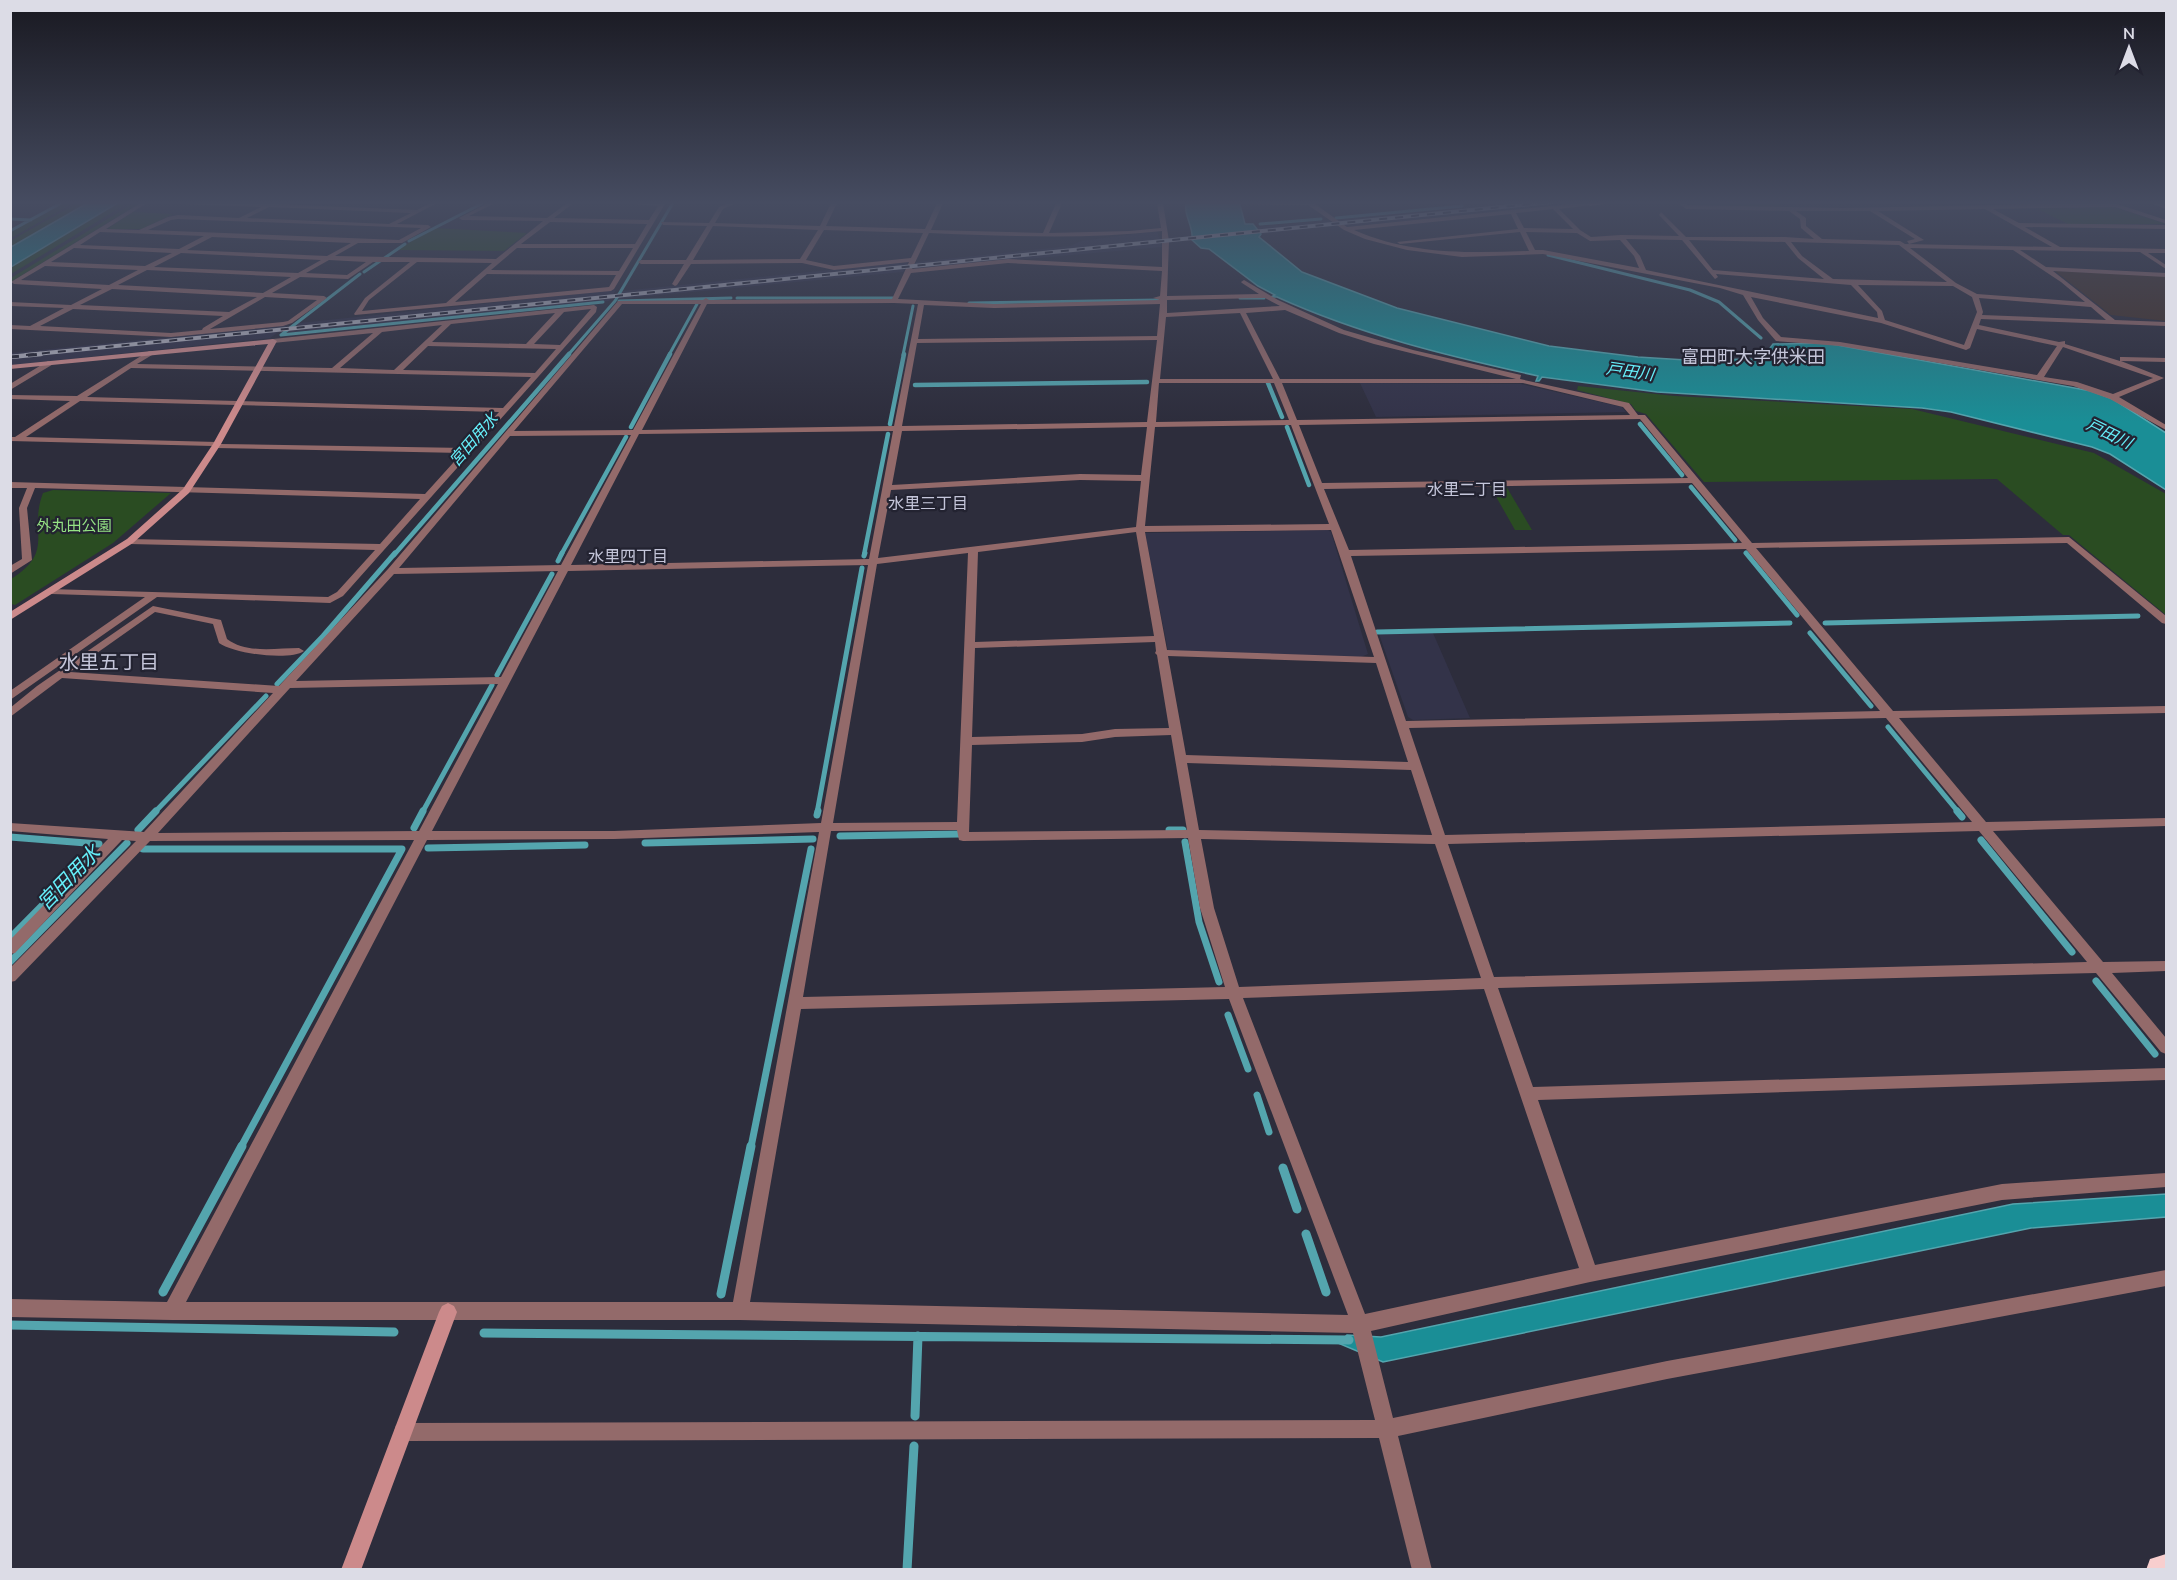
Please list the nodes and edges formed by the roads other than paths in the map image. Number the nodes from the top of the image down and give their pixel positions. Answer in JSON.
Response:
{"nodes":[{"id":1,"x":25,"y":275,"type":"edge"},
{"id":2,"x":134,"y":275,"type":"edge"},
{"id":3,"x":291,"y":275,"type":"edge"},
{"id":4,"x":297,"y":275,"type":"junction"},
{"id":5,"x":352,"y":275,"type":"edge"},
{"id":6,"x":398,"y":275,"type":"edge"},
{"id":7,"x":482,"y":275,"type":"edge"},
{"id":8,"x":619,"y":275,"type":"edge"},
{"id":9,"x":681,"y":275,"type":"edge"},
{"id":10,"x":906,"y":275,"type":"edge"},
{"id":11,"x":1164,"y":275,"type":"edge"},
{"id":12,"x":1658,"y":275,"type":"edge"},
{"id":13,"x":1714,"y":275,"type":"edge"},
{"id":14,"x":1748,"y":275,"type":"edge"},
{"id":15,"x":1823,"y":275,"type":"edge"},
{"id":16,"x":1942,"y":275,"type":"edge"},
{"id":17,"x":2053,"y":275,"type":"edge"},
{"id":18,"x":1831,"y":281,"type":"junction"},
{"id":19,"x":1244,"y":282,"type":"dead end"},
{"id":20,"x":12,"y":283,"type":"edge"},
{"id":21,"x":1853,"y":283,"type":"junction"},
{"id":22,"x":675,"y":284,"type":"dead end"},
{"id":23,"x":1954,"y":284,"type":"junction"},
{"id":24,"x":1721,"y":286,"type":"junction"},
{"id":25,"x":111,"y":287,"type":"junction"},
{"id":26,"x":264,"y":294,"type":"junction"},
{"id":27,"x":1746,"y":294,"type":"junction"},
{"id":28,"x":1975,"y":296,"type":"junction"},
{"id":29,"x":1266,"y":297,"type":"junction"},
{"id":30,"x":895,"y":299,"type":"junction"},
{"id":31,"x":706,"y":300,"type":"junction"},
{"id":32,"x":1162,"y":300,"type":"junction"},
{"id":33,"x":10,"y":304,"type":"edge"},
{"id":34,"x":449,"y":304,"type":"junction"},
{"id":35,"x":921,"y":304,"type":"junction"},
{"id":36,"x":2093,"y":305,"type":"junction"},
{"id":37,"x":73,"y":307,"type":"junction"},
{"id":38,"x":1286,"y":308,"type":"junction"},
{"id":39,"x":562,"y":310,"type":"junction"},
{"id":40,"x":1242,"y":311,"type":"junction"},
{"id":41,"x":231,"y":314,"type":"junction"},
{"id":42,"x":1163,"y":315,"type":"junction"},
{"id":43,"x":1978,"y":317,"type":"junction"},
{"id":44,"x":1882,"y":321,"type":"junction"},
{"id":45,"x":2112,"y":321,"type":"junction"},
{"id":46,"x":449,"y":322,"type":"junction"},
{"id":47,"x":2166,"y":324,"type":"edge"},
{"id":48,"x":1974,"y":326,"type":"junction"},
{"id":49,"x":10,"y":327,"type":"edge"},
{"id":50,"x":32,"y":328,"type":"junction"},
{"id":51,"x":381,"y":329,"type":"junction"},
{"id":52,"x":201,"y":332,"type":"junction"},
{"id":53,"x":1160,"y":338,"type":"junction"},
{"id":54,"x":273,"y":341,"type":"junction"},
{"id":55,"x":914,"y":342,"type":"junction"},
{"id":56,"x":2062,"y":343,"type":"junction"},
{"id":57,"x":426,"y":344,"type":"junction"},
{"id":58,"x":528,"y":346,"type":"junction"},
{"id":59,"x":561,"y":347,"type":"junction"},
{"id":60,"x":1966,"y":348,"type":"junction"},
{"id":61,"x":149,"y":353,"type":"junction"},
{"id":62,"x":2113,"y":359,"type":"junction"},
{"id":63,"x":2166,"y":360,"type":"edge"},
{"id":64,"x":51,"y":363,"type":"junction"},
{"id":65,"x":1969,"y":365,"type":"junction"},
{"id":66,"x":130,"y":366,"type":"junction"},
{"id":67,"x":10,"y":368,"type":"edge"},
{"id":68,"x":259,"y":369,"type":"junction"},
{"id":69,"x":333,"y":371,"type":"junction"},
{"id":70,"x":396,"y":372,"type":"junction"},
{"id":71,"x":536,"y":375,"type":"junction"},
{"id":72,"x":2039,"y":378,"type":"junction"},
{"id":73,"x":1277,"y":380,"type":"junction"},
{"id":74,"x":1156,"y":381,"type":"junction"},
{"id":75,"x":1523,"y":381,"type":"junction"},
{"id":76,"x":10,"y":388,"type":"edge"},
{"id":77,"x":10,"y":397,"type":"edge"},
{"id":78,"x":2113,"y":397,"type":"junction"},
{"id":79,"x":79,"y":399,"type":"junction"},
{"id":80,"x":240,"y":404,"type":"junction"},
{"id":81,"x":505,"y":410,"type":"junction"},
{"id":82,"x":2166,"y":415,"type":"edge"},
{"id":83,"x":1636,"y":417,"type":"junction"},
{"id":84,"x":2148,"y":417,"type":"junction"},
{"id":85,"x":1294,"y":422,"type":"junction"},
{"id":86,"x":1151,"y":424,"type":"junction"},
{"id":87,"x":898,"y":428,"type":"junction"},
{"id":88,"x":2166,"y":428,"type":"edge"},
{"id":89,"x":636,"y":432,"type":"junction"},
{"id":90,"x":508,"y":434,"type":"junction"},
{"id":91,"x":13,"y":440,"type":"edge"},
{"id":92,"x":217,"y":445,"type":"junction"},
{"id":93,"x":468,"y":451,"type":"junction"},
{"id":94,"x":1145,"y":478,"type":"junction"},
{"id":95,"x":1695,"y":480,"type":"junction"},
{"id":96,"x":10,"y":485,"type":"edge"},
{"id":97,"x":32,"y":486,"type":"junction"},
{"id":98,"x":1319,"y":486,"type":"junction"},
{"id":99,"x":886,"y":488,"type":"junction"},
{"id":100,"x":186,"y":490,"type":"junction"},
{"id":101,"x":427,"y":497,"type":"junction"},
{"id":102,"x":1335,"y":527,"type":"junction"},
{"id":103,"x":1140,"y":529,"type":"junction"},
{"id":104,"x":130,"y":541,"type":"junction"},
{"id":105,"x":1749,"y":545,"type":"junction"},
{"id":106,"x":382,"y":547,"type":"junction"},
{"id":107,"x":973,"y":551,"type":"junction"},
{"id":108,"x":1345,"y":553,"type":"junction"},
{"id":109,"x":873,"y":562,"type":"junction"},
{"id":110,"x":565,"y":568,"type":"junction"},
{"id":111,"x":390,"y":571,"type":"junction"},
{"id":112,"x":10,"y":572,"type":"edge"},
{"id":113,"x":52,"y":591,"type":"junction"},
{"id":114,"x":154,"y":595,"type":"junction"},
{"id":115,"x":10,"y":617,"type":"edge"},
{"id":116,"x":2166,"y":621,"type":"edge"},
{"id":117,"x":1158,"y":639,"type":"junction"},
{"id":118,"x":970,"y":645,"type":"junction"},
{"id":119,"x":299,"y":651,"type":"dead end"},
{"id":120,"x":1161,"y":653,"type":"junction"},
{"id":121,"x":1381,"y":660,"type":"junction"},
{"id":122,"x":60,"y":675,"type":"junction"},
{"id":123,"x":506,"y":680,"type":"junction"},
{"id":124,"x":284,"y":688,"type":"junction"},
{"id":125,"x":10,"y":697,"type":"edge"},
{"id":126,"x":2166,"y":708,"type":"edge"},
{"id":127,"x":10,"y":714,"type":"edge"},
{"id":128,"x":1889,"y":714,"type":"junction"},
{"id":129,"x":1402,"y":725,"type":"junction"},
{"id":130,"x":1175,"y":731,"type":"junction"},
{"id":131,"x":966,"y":741,"type":"junction"},
{"id":132,"x":1180,"y":759,"type":"junction"},
{"id":133,"x":1415,"y":766,"type":"junction"},
{"id":134,"x":2166,"y":822,"type":"edge"},
{"id":135,"x":963,"y":826,"type":"junction"},
{"id":136,"x":1982,"y":826,"type":"junction"},
{"id":137,"x":10,"y":827,"type":"edge"},
{"id":138,"x":825,"y":827,"type":"junction"},
{"id":139,"x":1194,"y":834,"type":"junction"},
{"id":140,"x":119,"y":835,"type":"junction"},
{"id":141,"x":147,"y":837,"type":"junction"},
{"id":142,"x":423,"y":837,"type":"junction"},
{"id":143,"x":1440,"y":840,"type":"junction"},
{"id":144,"x":10,"y":949,"type":"edge"},
{"id":145,"x":2166,"y":966,"type":"edge"},
{"id":146,"x":2100,"y":968,"type":"junction"},
{"id":147,"x":10,"y":977,"type":"edge"},
{"id":148,"x":1490,"y":983,"type":"junction"},
{"id":149,"x":1234,"y":993,"type":"junction"},
{"id":150,"x":795,"y":1003,"type":"junction"},
{"id":151,"x":2166,"y":1048,"type":"edge"},
{"id":152,"x":2166,"y":1074,"type":"edge"},
{"id":153,"x":1528,"y":1094,"type":"junction"},
{"id":154,"x":2166,"y":1180,"type":"edge"},
{"id":155,"x":1590,"y":1274,"type":"junction"},
{"id":156,"x":2166,"y":1278,"type":"edge"},
{"id":157,"x":10,"y":1308,"type":"edge"},
{"id":158,"x":172,"y":1311,"type":"junction"},
{"id":159,"x":740,"y":1311,"type":"junction"},
{"id":160,"x":448,"y":1312,"type":"junction"},
{"id":161,"x":1361,"y":1329,"type":"junction"},
{"id":162,"x":1388,"y":1429,"type":"junction"},
{"id":163,"x":403,"y":1432,"type":"junction"},
{"id":164,"x":351,"y":1569,"type":"edge"},
{"id":165,"x":1422,"y":1569,"type":"edge"},
{"id":166,"x":2161,"y":1569,"type":"edge"},
{"id":167,"x":2166,"y":1569,"type":"edge"}],
"edges":[{"from":1,"to":20,"type":"street"},
{"from":2,"to":25,"type":"street"},
{"from":3,"to":4,"type":"street"},
{"from":4,"to":5,"type":"street"},
{"from":4,"to":26,"type":"street"},
{"from":6,"to":34,"type":"street"},
{"from":7,"to":34,"type":"street"},
{"from":8,"to":34,"type":"street"},
{"from":9,"to":22,"type":"street"},
{"from":10,"to":30,"type":"street"},
{"from":11,"to":32,"type":"street"},
{"from":12,"to":24,"type":"street"},
{"from":13,"to":24,"type":"street"},
{"from":14,"to":18,"type":"street"},
{"from":15,"to":18,"type":"street"},
{"from":16,"to":23,"type":"street"},
{"from":17,"to":36,"type":"street"},
{"from":18,"to":21,"type":"street"},
{"from":19,"to":29,"type":"street"},
{"from":20,"to":25,"type":"street"},
{"from":21,"to":23,"type":"street"},
{"from":21,"to":44,"type":"street"},
{"from":23,"to":28,"type":"street"},
{"from":24,"to":27,"type":"street"},
{"from":25,"to":26,"type":"street"},
{"from":25,"to":37,"type":"street"},
{"from":26,"to":41,"type":"street"},
{"from":26,"to":52,"type":"street"},
{"from":27,"to":44,"type":"street"},
{"from":27,"to":65,"type":"street"},
{"from":28,"to":36,"type":"street"},
{"from":28,"to":43,"type":"street"},
{"from":29,"to":32,"type":"street"},
{"from":29,"to":38,"type":"street"},
{"from":30,"to":31,"type":"street"},
{"from":30,"to":32,"type":"street"},
{"from":30,"to":35,"type":"street"},
{"from":31,"to":89,"type":"street"},
{"from":31,"to":90,"type":"street"},
{"from":32,"to":35,"type":"street"},
{"from":32,"to":42,"type":"street"},
{"from":33,"to":37,"type":"street"},
{"from":35,"to":55,"type":"street"},
{"from":36,"to":45,"type":"street"},
{"from":37,"to":41,"type":"street"},
{"from":37,"to":50,"type":"street"},
{"from":38,"to":40,"type":"street"},
{"from":38,"to":75,"type":"street"},
{"from":39,"to":46,"type":"street"},
{"from":39,"to":58,"type":"street"},
{"from":39,"to":59,"type":"street"},
{"from":40,"to":42,"type":"street"},
{"from":40,"to":73,"type":"street"},
{"from":41,"to":52,"type":"street"},
{"from":42,"to":53,"type":"street"},
{"from":43,"to":45,"type":"street"},
{"from":43,"to":48,"type":"street"},
{"from":44,"to":60,"type":"street"},
{"from":45,"to":47,"type":"street"},
{"from":46,"to":51,"type":"street"},
{"from":46,"to":57,"type":"street"},
{"from":48,"to":56,"type":"street"},
{"from":48,"to":60,"type":"street"},
{"from":49,"to":50,"type":"street"},
{"from":50,"to":52,"type":"street"},
{"from":51,"to":54,"type":"street"},
{"from":51,"to":69,"type":"street"},
{"from":53,"to":55,"type":"street"},
{"from":53,"to":74,"type":"street"},
{"from":54,"to":61,"type":"street"},
{"from":54,"to":68,"type":"street"},
{"from":55,"to":87,"type":"street"},
{"from":56,"to":62,"type":"street"},
{"from":56,"to":72,"type":"street"},
{"from":57,"to":58,"type":"street"},
{"from":57,"to":70,"type":"street"},
{"from":58,"to":59,"type":"street"},
{"from":59,"to":71,"type":"street"},
{"from":60,"to":65,"type":"street"},
{"from":61,"to":64,"type":"street"},
{"from":61,"to":66,"type":"street"},
{"from":62,"to":63,"type":"street"},
{"from":62,"to":78,"type":"street"},
{"from":64,"to":67,"type":"street"},
{"from":64,"to":76,"type":"street"},
{"from":65,"to":72,"type":"street"},
{"from":66,"to":68,"type":"street"},
{"from":66,"to":79,"type":"street"},
{"from":68,"to":69,"type":"street"},
{"from":68,"to":80,"type":"street"},
{"from":69,"to":70,"type":"street"},
{"from":70,"to":71,"type":"street"},
{"from":71,"to":81,"type":"street"},
{"from":72,"to":78,"type":"street"},
{"from":73,"to":74,"type":"street"},
{"from":73,"to":75,"type":"street"},
{"from":73,"to":85,"type":"street"},
{"from":74,"to":86,"type":"street"},
{"from":75,"to":83,"type":"street"},
{"from":77,"to":79,"type":"street"},
{"from":78,"to":84,"type":"street"},
{"from":79,"to":80,"type":"street"},
{"from":79,"to":91,"type":"street"},
{"from":80,"to":81,"type":"street"},
{"from":80,"to":92,"type":"street"},
{"from":81,"to":93,"type":"street"},
{"from":82,"to":84,"type":"street"},
{"from":83,"to":85,"type":"street"},
{"from":83,"to":95,"type":"street"},
{"from":84,"to":88,"type":"street"},
{"from":85,"to":86,"type":"street"},
{"from":85,"to":98,"type":"street"},
{"from":86,"to":87,"type":"street"},
{"from":86,"to":94,"type":"street"},
{"from":87,"to":89,"type":"street"},
{"from":87,"to":99,"type":"street"},
{"from":89,"to":90,"type":"street"},
{"from":89,"to":110,"type":"street"},
{"from":90,"to":111,"type":"street"},
{"from":91,"to":92,"type":"street"},
{"from":92,"to":93,"type":"street"},
{"from":92,"to":100,"type":"street"},
{"from":93,"to":101,"type":"street"},
{"from":94,"to":99,"type":"street"},
{"from":94,"to":103,"type":"street"},
{"from":95,"to":98,"type":"street"},
{"from":95,"to":105,"type":"street"},
{"from":96,"to":97,"type":"street"},
{"from":97,"to":100,"type":"street"},
{"from":97,"to":112,"type":"street"},
{"from":98,"to":102,"type":"street"},
{"from":99,"to":109,"type":"street"},
{"from":100,"to":101,"type":"street"},
{"from":100,"to":104,"type":"street"},
{"from":101,"to":106,"type":"street"},
{"from":102,"to":103,"type":"street"},
{"from":102,"to":108,"type":"street"},
{"from":103,"to":107,"type":"street"},
{"from":103,"to":117,"type":"street"},
{"from":104,"to":106,"type":"street"},
{"from":104,"to":113,"type":"street"},
{"from":105,"to":108,"type":"street"},
{"from":105,"to":116,"type":"street"},
{"from":105,"to":128,"type":"street"},
{"from":106,"to":114,"type":"street"},
{"from":107,"to":109,"type":"street"},
{"from":107,"to":118,"type":"street"},
{"from":108,"to":121,"type":"street"},
{"from":109,"to":110,"type":"street"},
{"from":109,"to":138,"type":"street"},
{"from":110,"to":111,"type":"street"},
{"from":110,"to":123,"type":"street"},
{"from":111,"to":124,"type":"street"},
{"from":113,"to":114,"type":"street"},
{"from":113,"to":115,"type":"street"},
{"from":114,"to":125,"type":"street"},
{"from":117,"to":118,"type":"street"},
{"from":117,"to":120,"type":"street"},
{"from":118,"to":131,"type":"street"},
{"from":119,"to":122,"type":"street"},
{"from":120,"to":121,"type":"street"},
{"from":120,"to":130,"type":"street"},
{"from":121,"to":129,"type":"street"},
{"from":122,"to":124,"type":"street"},
{"from":122,"to":127,"type":"street"},
{"from":123,"to":124,"type":"street"},
{"from":123,"to":142,"type":"street"},
{"from":124,"to":141,"type":"street"},
{"from":126,"to":128,"type":"street"},
{"from":128,"to":129,"type":"street"},
{"from":128,"to":136,"type":"street"},
{"from":129,"to":133,"type":"street"},
{"from":130,"to":131,"type":"street"},
{"from":130,"to":132,"type":"street"},
{"from":131,"to":135,"type":"street"},
{"from":132,"to":133,"type":"street"},
{"from":132,"to":139,"type":"street"},
{"from":133,"to":143,"type":"street"},
{"from":134,"to":136,"type":"street"},
{"from":135,"to":138,"type":"street"},
{"from":135,"to":139,"type":"street"},
{"from":136,"to":143,"type":"street"},
{"from":136,"to":146,"type":"street"},
{"from":137,"to":140,"type":"street"},
{"from":138,"to":142,"type":"street"},
{"from":138,"to":150,"type":"street"},
{"from":139,"to":143,"type":"street"},
{"from":139,"to":149,"type":"street"},
{"from":140,"to":141,"type":"street"},
{"from":140,"to":144,"type":"street"},
{"from":141,"to":142,"type":"street"},
{"from":141,"to":147,"type":"street"},
{"from":142,"to":158,"type":"street"},
{"from":143,"to":148,"type":"street"},
{"from":145,"to":146,"type":"street"},
{"from":146,"to":148,"type":"street"},
{"from":146,"to":151,"type":"street"},
{"from":148,"to":149,"type":"street"},
{"from":148,"to":153,"type":"street"},
{"from":149,"to":150,"type":"street"},
{"from":149,"to":161,"type":"street"},
{"from":150,"to":159,"type":"street"},
{"from":152,"to":153,"type":"street"},
{"from":153,"to":155,"type":"street"},
{"from":154,"to":155,"type":"street"},
{"from":155,"to":161,"type":"street"},
{"from":156,"to":162,"type":"street"},
{"from":157,"to":158,"type":"street"},
{"from":158,"to":160,"type":"street"},
{"from":159,"to":160,"type":"street"},
{"from":159,"to":161,"type":"street"},
{"from":160,"to":163,"type":"street"},
{"from":161,"to":162,"type":"street"},
{"from":162,"to":163,"type":"street"},
{"from":162,"to":165,"type":"street"},
{"from":163,"to":164,"type":"street"},
{"from":166,"to":167,"type":"highway"}]}
